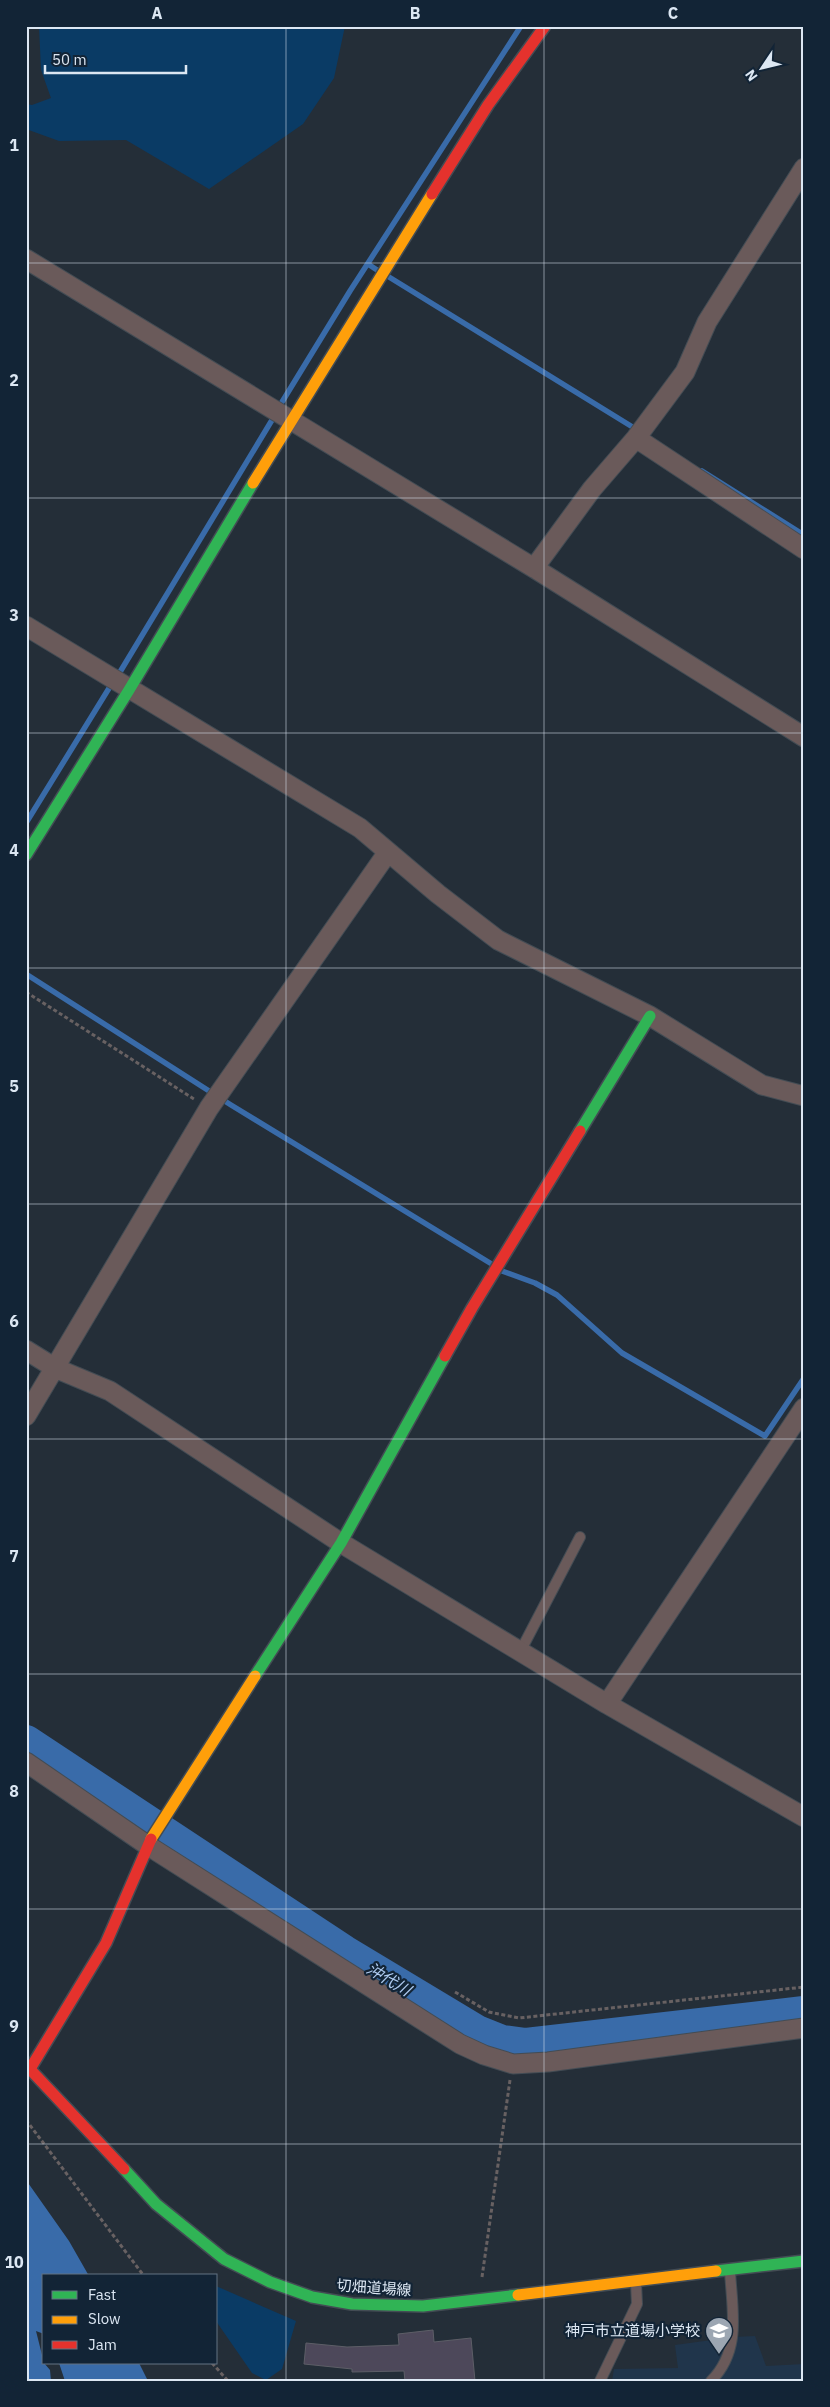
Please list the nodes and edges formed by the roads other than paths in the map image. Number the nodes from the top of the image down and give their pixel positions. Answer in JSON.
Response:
{"nodes":[{"id":1,"x":545,"y":26,"type":"edge"},
{"id":2,"x":804,"y":168,"type":"edge"},
{"id":3,"x":26,"y":259,"type":"edge"},
{"id":4,"x":291,"y":419,"type":"junction"},
{"id":5,"x":636,"y":438,"type":"junction"},
{"id":6,"x":804,"y":549,"type":"edge"},
{"id":7,"x":534,"y":568,"type":"junction"},
{"id":8,"x":26,"y":626,"type":"edge"},
{"id":9,"x":129,"y":690,"type":"junction"},
{"id":10,"x":804,"y":737,"type":"edge"},
{"id":11,"x":388,"y":852,"type":"junction"},
{"id":12,"x":26,"y":855,"type":"edge"},
{"id":13,"x":650,"y":1016,"type":"junction"},
{"id":14,"x":804,"y":1096,"type":"edge"},
{"id":15,"x":26,"y":1350,"type":"edge"},
{"id":16,"x":56,"y":1368,"type":"junction"},
{"id":17,"x":804,"y":1408,"type":"edge"},
{"id":18,"x":26,"y":1416,"type":"edge"},
{"id":19,"x":580,"y":1537,"type":"dead end"},
{"id":20,"x":341,"y":1543,"type":"junction"},
{"id":21,"x":520,"y":1652,"type":"junction"},
{"id":22,"x":607,"y":1704,"type":"junction"},
{"id":23,"x":26,"y":1762,"type":"edge"},
{"id":24,"x":804,"y":1817,"type":"edge"},
{"id":25,"x":147,"y":1845,"type":"junction"},
{"id":26,"x":804,"y":2028,"type":"edge"},
{"id":27,"x":28,"y":2067,"type":"edge"},
{"id":28,"x":804,"y":2261,"type":"edge"},
{"id":29,"x":730,"y":2270,"type":"junction"},
{"id":30,"x":636,"y":2282,"type":"junction"},
{"id":31,"x":600,"y":2381,"type":"edge"},
{"id":32,"x":711,"y":2381,"type":"edge"}],
"edges":[{"from":1,"to":4,"type":"street"},
{"from":2,"to":5,"type":"street"},
{"from":3,"to":4,"type":"street"},
{"from":4,"to":7,"type":"street"},
{"from":4,"to":9,"type":"street"},
{"from":5,"to":6,"type":"street"},
{"from":5,"to":7,"type":"street"},
{"from":7,"to":10,"type":"street"},
{"from":8,"to":9,"type":"street"},
{"from":9,"to":11,"type":"street"},
{"from":9,"to":12,"type":"street"},
{"from":11,"to":13,"type":"street"},
{"from":11,"to":16,"type":"street"},
{"from":13,"to":14,"type":"street"},
{"from":13,"to":20,"type":"street"},
{"from":15,"to":16,"type":"street"},
{"from":16,"to":18,"type":"street"},
{"from":16,"to":20,"type":"street"},
{"from":17,"to":22,"type":"street"},
{"from":19,"to":21,"type":"lane"},
{"from":20,"to":21,"type":"street"},
{"from":20,"to":25,"type":"street"},
{"from":21,"to":22,"type":"street"},
{"from":22,"to":24,"type":"street"},
{"from":23,"to":25,"type":"street"},
{"from":25,"to":26,"type":"street"},
{"from":25,"to":27,"type":"street"},
{"from":27,"to":30,"type":"street","name":"切畑道場線"},
{"from":28,"to":29,"type":"street","name":"切畑道場線"},
{"from":29,"to":30,"type":"street","name":"切畑道場線"},
{"from":29,"to":32,"type":"lane"},
{"from":30,"to":31,"type":"lane"}]}
